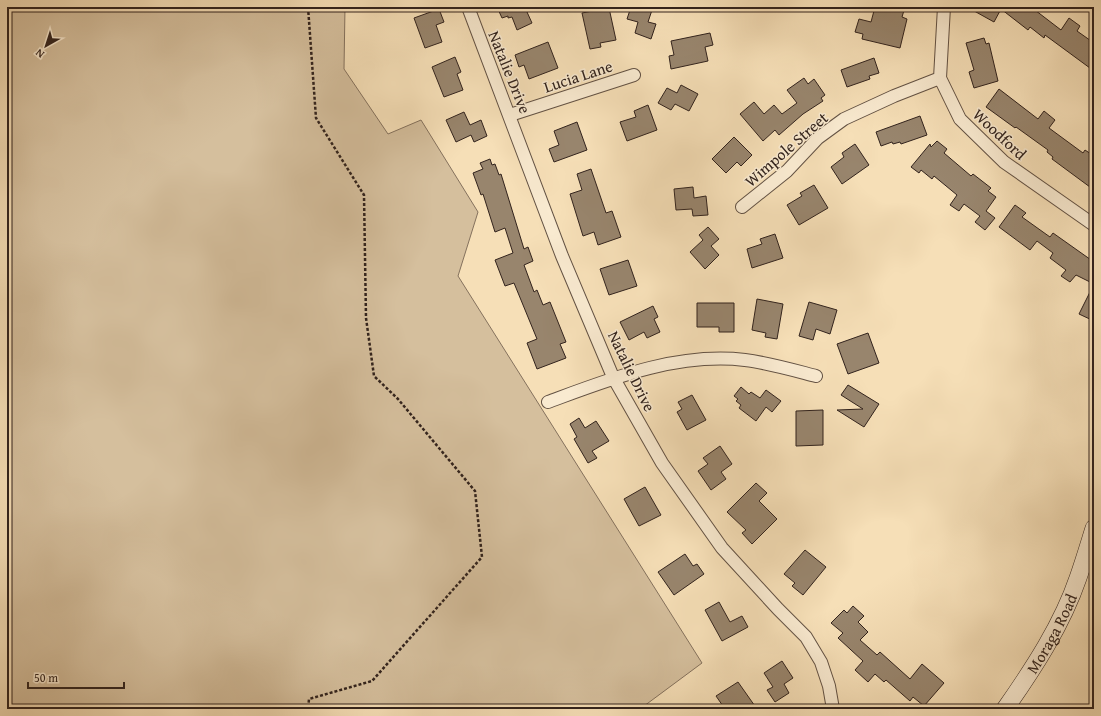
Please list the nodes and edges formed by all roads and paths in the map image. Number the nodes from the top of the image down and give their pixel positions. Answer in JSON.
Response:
{"nodes":[{"id":1,"x":308,"y":7,"type":"edge"},
{"id":2,"x":468,"y":7,"type":"edge"},
{"id":3,"x":944,"y":7,"type":"edge"},
{"id":4,"x":634,"y":75,"type":"dead end"},
{"id":5,"x":940,"y":78,"type":"junction"},
{"id":6,"x":510,"y":115,"type":"junction"},
{"id":7,"x":742,"y":207,"type":"dead end"},
{"id":8,"x":1094,"y":225,"type":"edge"},
{"id":9,"x":816,"y":376,"type":"dead end"},
{"id":10,"x":613,"y":378,"type":"junction"},
{"id":11,"x":548,"y":402,"type":"dead end"},
{"id":12,"x":1094,"y":528,"type":"edge"},
{"id":13,"x":308,"y":709,"type":"edge"},
{"id":14,"x":834,"y":709,"type":"edge"},
{"id":15,"x":1004,"y":709,"type":"edge"}],
"edges":[{"from":1,"to":13,"type":"path"},
{"from":2,"to":6,"type":"street","name":"Natalie Drive"},
{"from":3,"to":5,"type":"street","name":"Woodford"},
{"from":4,"to":6,"type":"street","name":"Lucia Lane"},
{"from":5,"to":7,"type":"street","name":"Wimpole Street"},
{"from":5,"to":8,"type":"street","name":"Woodford"},
{"from":6,"to":10,"type":"street","name":"Natalie Drive"},
{"from":9,"to":10,"type":"street"},
{"from":10,"to":11,"type":"street"},
{"from":10,"to":14,"type":"street","name":"Natalie Drive"},
{"from":12,"to":15,"type":"main road","name":"Moraga Road"}]}
